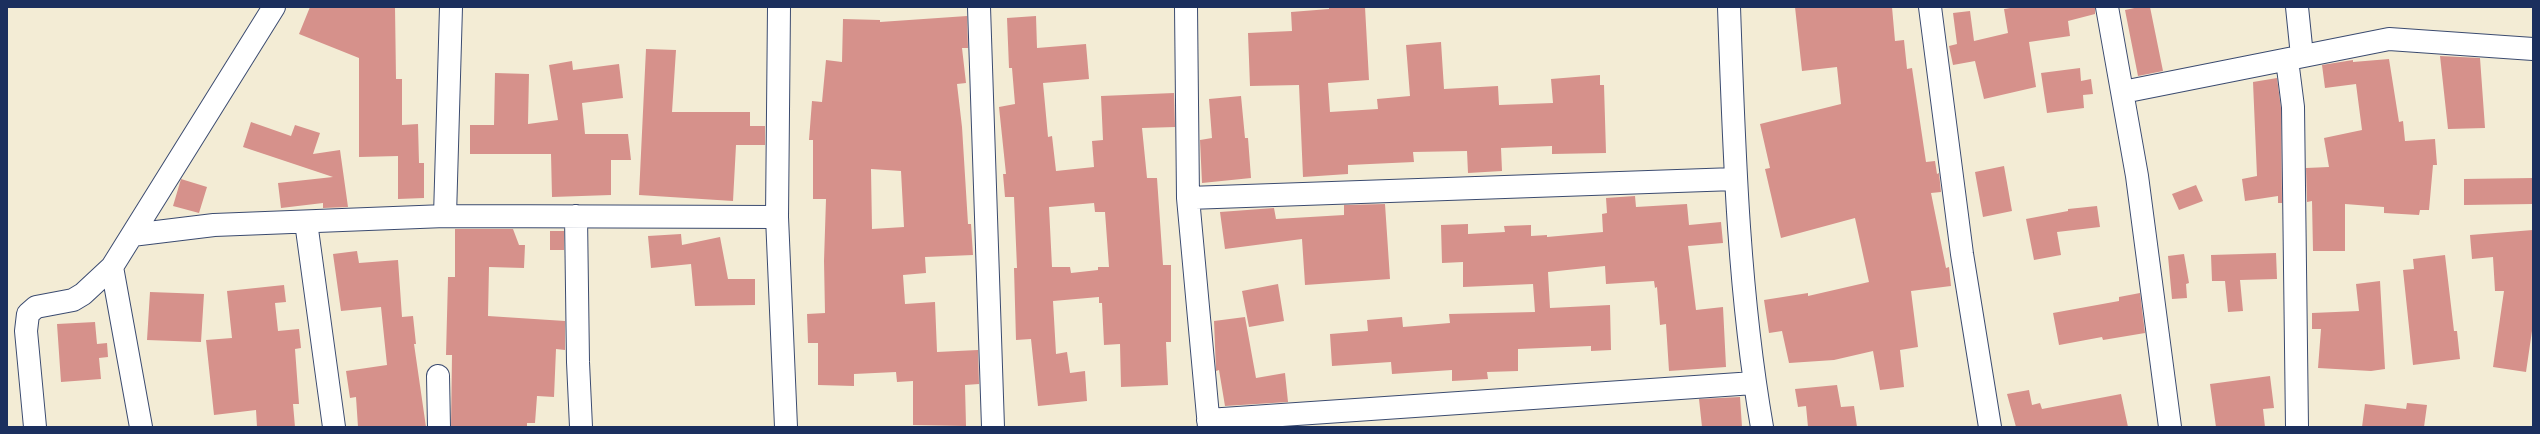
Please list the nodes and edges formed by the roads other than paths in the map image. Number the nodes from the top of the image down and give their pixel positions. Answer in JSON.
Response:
{"nodes":[{"id":1,"x":274,"y":7,"type":"edge"},
{"id":2,"x":451,"y":7,"type":"edge"},
{"id":3,"x":778,"y":7,"type":"edge"},
{"id":4,"x":979,"y":7,"type":"edge"},
{"id":5,"x":1186,"y":7,"type":"edge"},
{"id":6,"x":1729,"y":7,"type":"edge"},
{"id":7,"x":1930,"y":7,"type":"edge"},
{"id":8,"x":2107,"y":7,"type":"edge"},
{"id":9,"x":2297,"y":7,"type":"edge"},
{"id":10,"x":2533,"y":49,"type":"edge"},
{"id":11,"x":2294,"y":58,"type":"junction"},
{"id":12,"x":2123,"y":92,"type":"junction"},
{"id":13,"x":1735,"y":179,"type":"junction"},
{"id":14,"x":1188,"y":198,"type":"junction"},
{"id":15,"x":445,"y":216,"type":"junction"},
{"id":16,"x":576,"y":216,"type":"junction"},
{"id":17,"x":777,"y":217,"type":"junction"},
{"id":18,"x":306,"y":222,"type":"junction"},
{"id":19,"x":132,"y":235,"type":"junction"},
{"id":20,"x":112,"y":267,"type":"junction"},
{"id":21,"x":438,"y":376,"type":"dead end"},
{"id":22,"x":1754,"y":383,"type":"junction"},
{"id":23,"x":1208,"y":424,"type":"edge"},
{"id":24,"x":35,"y":427,"type":"edge"},
{"id":25,"x":141,"y":427,"type":"edge"},
{"id":26,"x":334,"y":427,"type":"edge"},
{"id":27,"x":439,"y":427,"type":"edge"},
{"id":28,"x":581,"y":427,"type":"edge"},
{"id":29,"x":786,"y":427,"type":"edge"},
{"id":30,"x":992,"y":427,"type":"edge"},
{"id":31,"x":1762,"y":427,"type":"edge"},
{"id":32,"x":1990,"y":427,"type":"edge"},
{"id":33,"x":2170,"y":427,"type":"edge"},
{"id":34,"x":2297,"y":427,"type":"edge"}],
"edges":[{"from":1,"to":19,"type":"street"},
{"from":2,"to":15,"type":"street"},
{"from":3,"to":17,"type":"street"},
{"from":4,"to":30,"type":"street"},
{"from":5,"to":14,"type":"street"},
{"from":6,"to":13,"type":"street"},
{"from":7,"to":32,"type":"street"},
{"from":8,"to":12,"type":"street"},
{"from":9,"to":11,"type":"street"},
{"from":10,"to":11,"type":"street"},
{"from":11,"to":12,"type":"street"},
{"from":11,"to":34,"type":"street"},
{"from":12,"to":33,"type":"street"},
{"from":13,"to":14,"type":"street"},
{"from":13,"to":22,"type":"street"},
{"from":14,"to":23,"type":"street"},
{"from":15,"to":16,"type":"street"},
{"from":15,"to":18,"type":"street"},
{"from":16,"to":17,"type":"street"},
{"from":16,"to":28,"type":"street"},
{"from":17,"to":29,"type":"street"},
{"from":18,"to":19,"type":"street"},
{"from":18,"to":26,"type":"street"},
{"from":19,"to":20,"type":"street"},
{"from":20,"to":24,"type":"street"},
{"from":20,"to":25,"type":"street"},
{"from":21,"to":27,"type":"street"},
{"from":22,"to":23,"type":"street"},
{"from":22,"to":31,"type":"street"}]}
